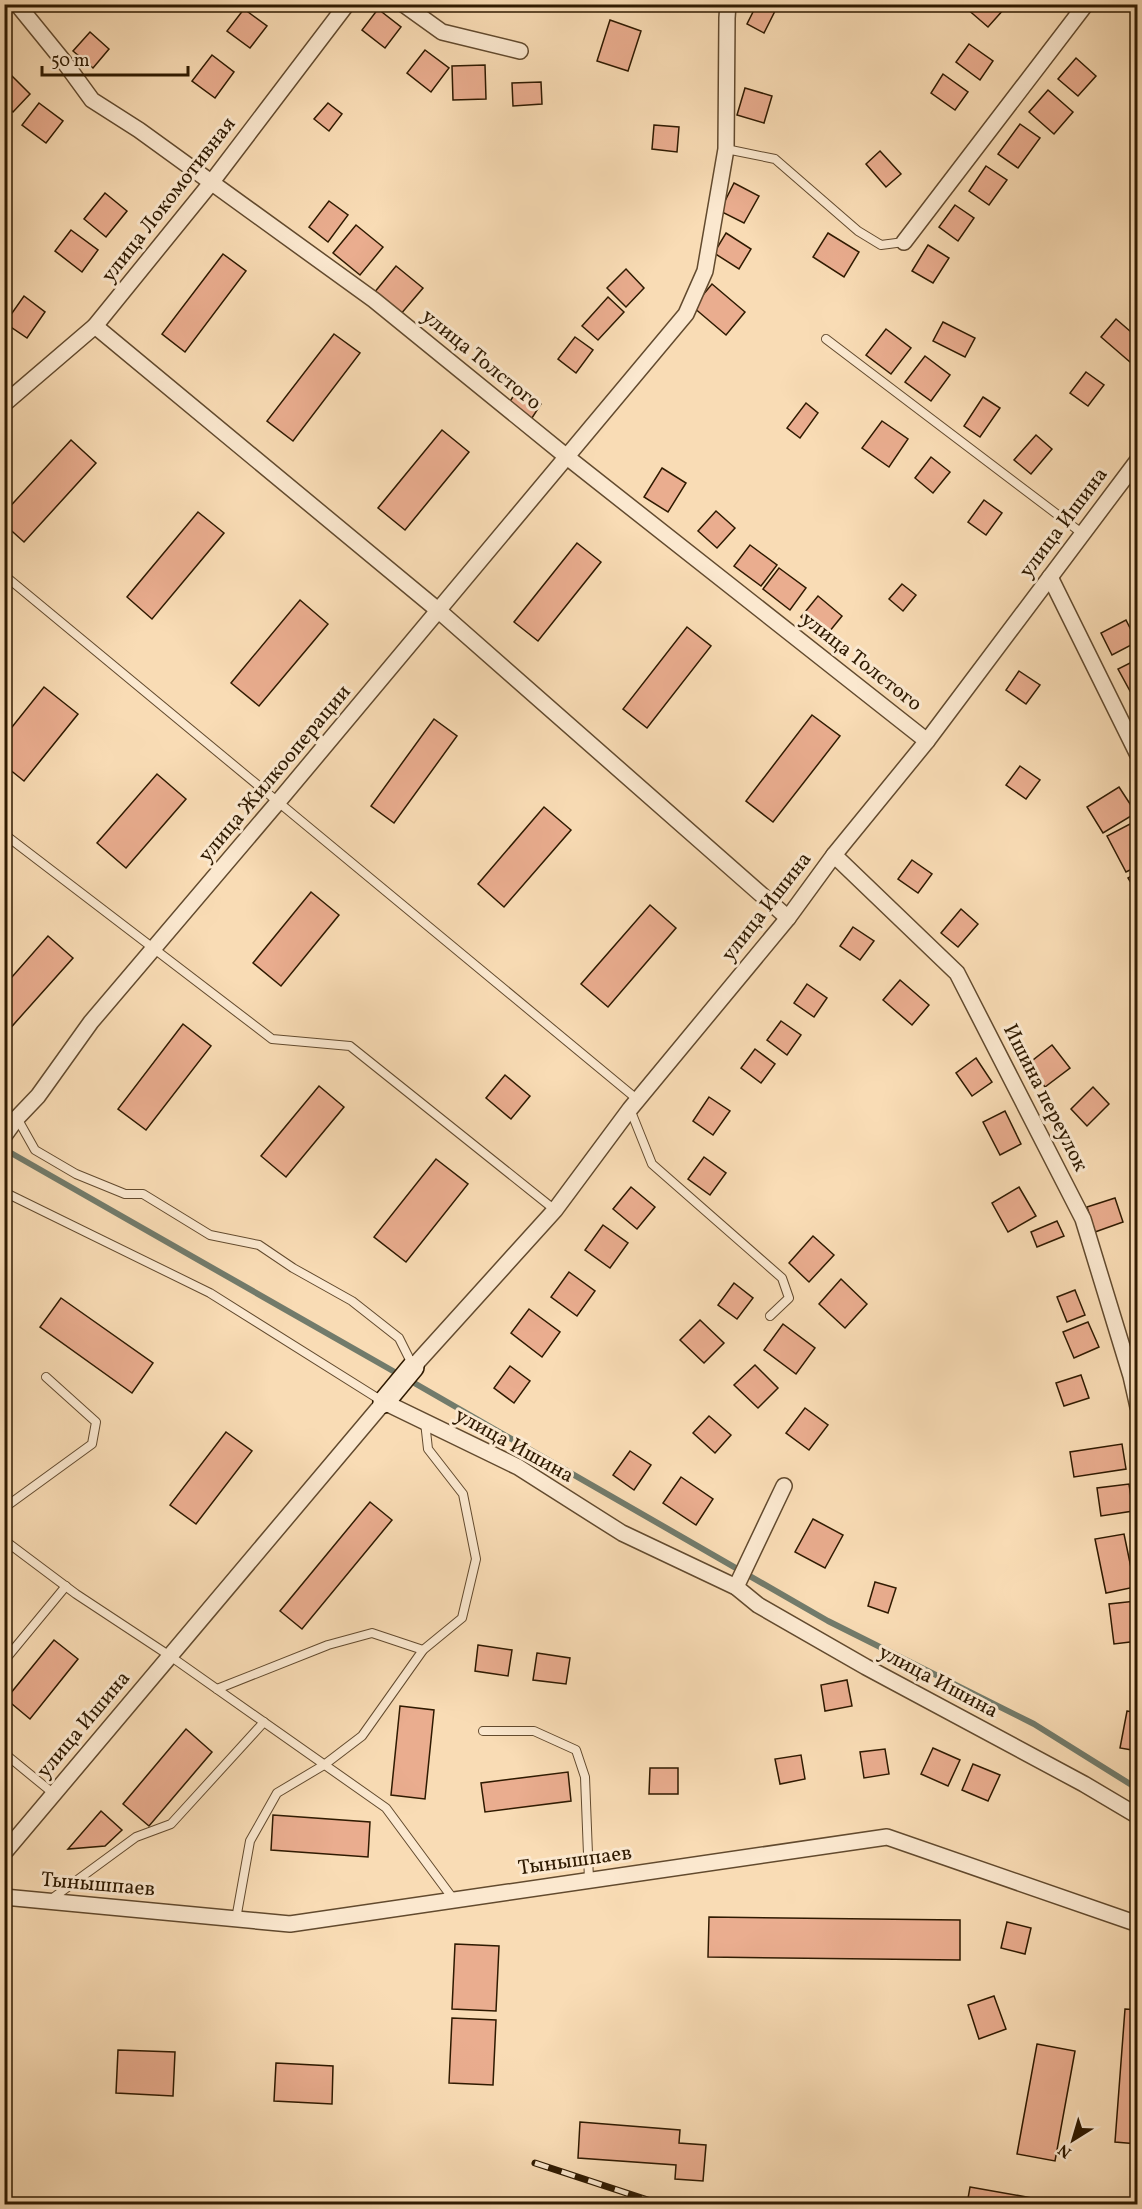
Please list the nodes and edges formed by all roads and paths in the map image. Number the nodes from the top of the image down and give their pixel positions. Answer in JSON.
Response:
{"nodes":[{"id":1,"x":17,"y":4,"type":"edge"},
{"id":2,"x":347,"y":4,"type":"edge"},
{"id":3,"x":403,"y":4,"type":"edge"},
{"id":4,"x":728,"y":4,"type":"edge"},
{"id":5,"x":1086,"y":4,"type":"edge"},
{"id":6,"x":520,"y":51,"type":"dead end"},
{"id":7,"x":726,"y":149,"type":"junction"},
{"id":8,"x":211,"y":183,"type":"junction"},
{"id":9,"x":904,"y":242,"type":"joint"},
{"id":10,"x":95,"y":326,"type":"junction"},
{"id":11,"x":826,"y":339,"type":"dead end"},
{"id":12,"x":4,"y":404,"type":"edge"},
{"id":13,"x":567,"y":456,"type":"junction"},
{"id":14,"x":1137,"y":460,"type":"edge"},
{"id":15,"x":1083,"y":534,"type":"junction"},
{"id":16,"x":4,"y":574,"type":"edge"},
{"id":17,"x":1050,"y":577,"type":"junction"},
{"id":18,"x":439,"y":611,"type":"junction"},
{"id":19,"x":927,"y":741,"type":"junction"},
{"id":20,"x":1137,"y":755,"type":"edge"},
{"id":21,"x":278,"y":802,"type":"junction"},
{"id":22,"x":4,"y":834,"type":"edge"},
{"id":23,"x":834,"y":855,"type":"junction"},
{"id":24,"x":788,"y":918,"type":"junction"},
{"id":25,"x":154,"y":949,"type":"junction"},
{"id":26,"x":634,"y":1104,"type":"junction"},
{"id":27,"x":11,"y":1117,"type":"edge"},
{"id":28,"x":4,"y":1136,"type":"edge"},
{"id":29,"x":4,"y":1192,"type":"edge"},
{"id":30,"x":555,"y":1210,"type":"junction"},
{"id":31,"x":770,"y":1316,"type":"dead end"},
{"id":32,"x":413,"y":1367,"type":"junction"},
{"id":33,"x":45,"y":1377,"type":"dead end"},
{"id":34,"x":384,"y":1402,"type":"junction"},
{"id":35,"x":1137,"y":1407,"type":"edge"},
{"id":36,"x":425,"y":1422,"type":"junction"},
{"id":37,"x":784,"y":1486,"type":"dead end"},
{"id":38,"x":4,"y":1508,"type":"edge"},
{"id":39,"x":4,"y":1540,"type":"edge"},
{"id":40,"x":66,"y":1586,"type":"junction"},
{"id":41,"x":736,"y":1587,"type":"junction"},
{"id":42,"x":423,"y":1650,"type":"junction"},
{"id":43,"x":170,"y":1656,"type":"junction"},
{"id":44,"x":4,"y":1662,"type":"edge"},
{"id":45,"x":217,"y":1689,"type":"junction"},
{"id":46,"x":264,"y":1722,"type":"junction"},
{"id":47,"x":483,"y":1731,"type":"dead end"},
{"id":48,"x":4,"y":1753,"type":"edge"},
{"id":49,"x":324,"y":1765,"type":"junction"},
{"id":50,"x":54,"y":1794,"type":"junction"},
{"id":51,"x":1137,"y":1816,"type":"edge"},
{"id":52,"x":4,"y":1853,"type":"edge"},
{"id":53,"x":589,"y":1880,"type":"junction"},
{"id":54,"x":4,"y":1897,"type":"edge"},
{"id":55,"x":454,"y":1900,"type":"junction"},
{"id":56,"x":49,"y":1901,"type":"junction"},
{"id":57,"x":236,"y":1918,"type":"junction"},
{"id":58,"x":1137,"y":1924,"type":"edge"}],
"edges":[{"from":1,"to":8,"type":"street","name":"улица Толстого"},
{"from":2,"to":8,"type":"street","name":"улица Локомотивная"},
{"from":3,"to":6,"type":"street"},
{"from":4,"to":7,"type":"street","name":"улица Жилкооперации"},
{"from":5,"to":9,"type":"street"},
{"from":7,"to":9,"type":"lane"},
{"from":7,"to":13,"type":"street","name":"улица Жилкооперации"},
{"from":8,"to":10,"type":"street","name":"улица Локомотивная"},
{"from":8,"to":13,"type":"street","name":"улица Толстого"},
{"from":10,"to":12,"type":"street","name":"улица Локомотивная"},
{"from":10,"to":18,"type":"street"},
{"from":11,"to":15,"type":"lane"},
{"from":13,"to":18,"type":"street","name":"улица Жилкооперации"},
{"from":13,"to":19,"type":"street","name":"улица Толстого"},
{"from":14,"to":15,"type":"street","name":"улица Ишина"},
{"from":15,"to":17,"type":"street","name":"улица Ишина"},
{"from":16,"to":21,"type":"lane"},
{"from":17,"to":19,"type":"street","name":"улица Ишина"},
{"from":17,"to":20,"type":"street"},
{"from":18,"to":21,"type":"street","name":"улица Жилкооперации"},
{"from":18,"to":24,"type":"street"},
{"from":19,"to":23,"type":"street","name":"улица Ишина"},
{"from":21,"to":25,"type":"street","name":"улица Жилкооперации"},
{"from":21,"to":26,"type":"lane"},
{"from":22,"to":25,"type":"lane"},
{"from":23,"to":24,"type":"street","name":"улица Ишина"},
{"from":23,"to":35,"type":"street","name":"Ишина переулок"},
{"from":24,"to":26,"type":"street","name":"улица Ишина"},
{"from":25,"to":27,"type":"street","name":"улица Жилкооперации"},
{"from":25,"to":30,"type":"lane"},
{"from":26,"to":30,"type":"street","name":"улица Ишина"},
{"from":26,"to":31,"type":"lane"},
{"from":27,"to":28,"type":"street","name":"улица Жилкооперации"},
{"from":27,"to":32,"type":"lane"},
{"from":29,"to":34,"type":"lane"},
{"from":30,"to":32,"type":"street","name":"улица Ишина"},
{"from":32,"to":34,"type":"street"},
{"from":33,"to":38,"type":"lane"},
{"from":34,"to":36,"type":"street","name":"улица Ишина"},
{"from":34,"to":43,"type":"street","name":"улица Ишина"},
{"from":36,"to":41,"type":"street","name":"улица Ишина"},
{"from":36,"to":42,"type":"lane"},
{"from":37,"to":41,"type":"street"},
{"from":39,"to":40,"type":"lane"},
{"from":40,"to":43,"type":"lane"},
{"from":40,"to":44,"type":"lane"},
{"from":41,"to":51,"type":"street","name":"улица Ишина"},
{"from":42,"to":45,"type":"lane"},
{"from":42,"to":49,"type":"lane"},
{"from":43,"to":45,"type":"lane"},
{"from":43,"to":50,"type":"street","name":"улица Ишина"},
{"from":45,"to":46,"type":"lane"},
{"from":46,"to":49,"type":"lane"},
{"from":46,"to":56,"type":"lane"},
{"from":47,"to":53,"type":"lane"},
{"from":48,"to":50,"type":"lane"},
{"from":49,"to":55,"type":"lane"},
{"from":49,"to":57,"type":"lane"},
{"from":50,"to":52,"type":"street","name":"улица Ишина"},
{"from":53,"to":55,"type":"street","name":"Тынышпаев"},
{"from":53,"to":58,"type":"street","name":"Тынышпаев"},
{"from":54,"to":56,"type":"street","name":"Тынышпаев"},
{"from":55,"to":57,"type":"street","name":"Тынышпаев"},
{"from":56,"to":57,"type":"street","name":"Тынышпаев"}]}
